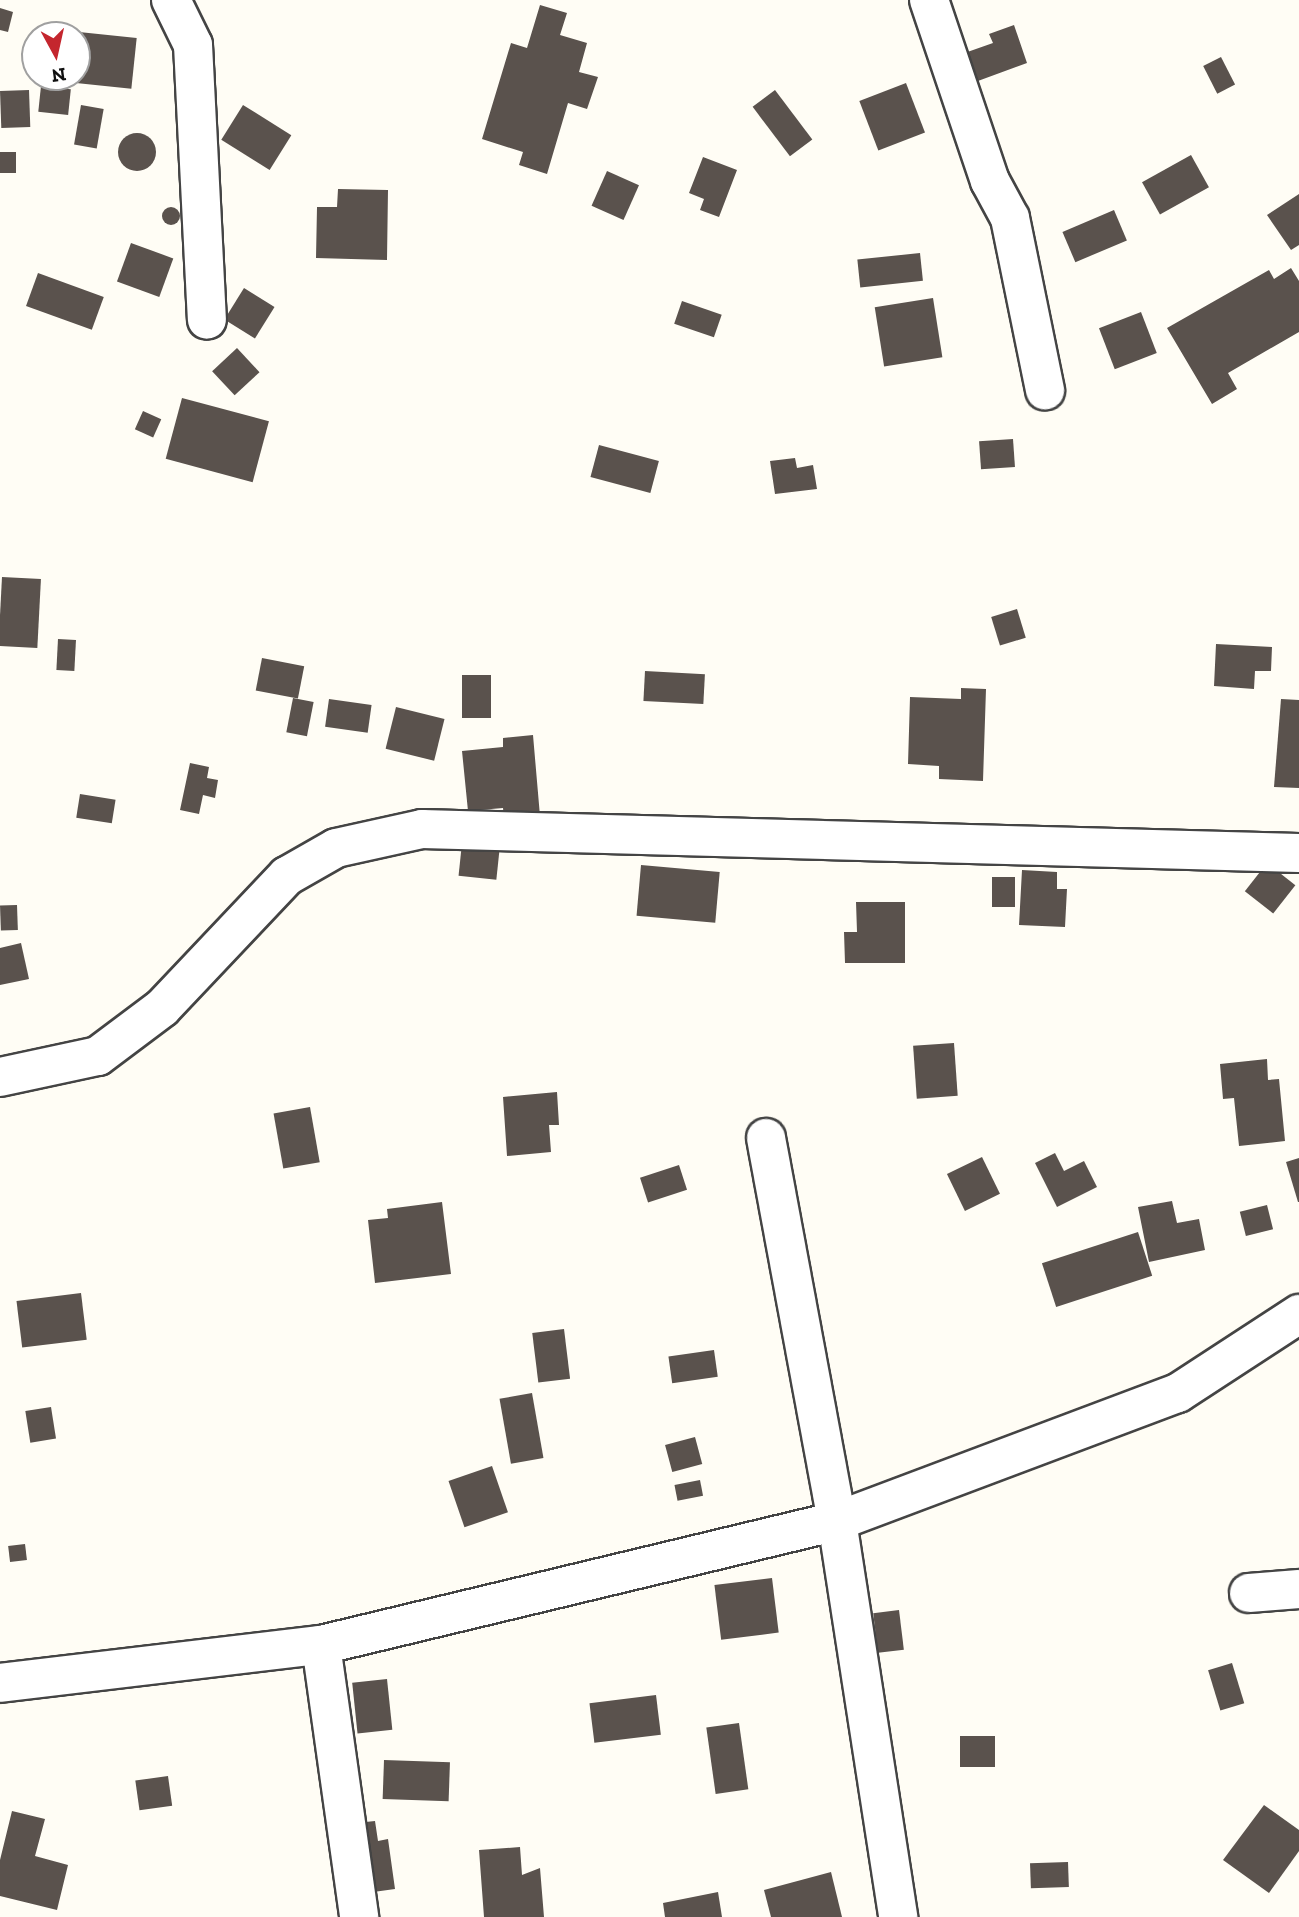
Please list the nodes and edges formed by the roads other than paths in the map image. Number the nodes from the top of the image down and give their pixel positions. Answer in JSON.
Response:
{"nodes":[{"id":1,"x":171,"y":0,"type":"edge"},
{"id":2,"x":929,"y":0,"type":"edge"},
{"id":3,"x":207,"y":320,"type":"dead end"},
{"id":4,"x":1045,"y":390,"type":"dead end"},
{"id":5,"x":1299,"y":853,"type":"edge"},
{"id":6,"x":0,"y":1077,"type":"edge"},
{"id":7,"x":766,"y":1138,"type":"dead end"},
{"id":8,"x":1299,"y":1314,"type":"edge"},
{"id":9,"x":837,"y":1521,"type":"junction"},
{"id":10,"x":1299,"y":1589,"type":"edge"},
{"id":11,"x":1249,"y":1593,"type":"dead end"},
{"id":12,"x":321,"y":1645,"type":"junction"},
{"id":13,"x":0,"y":1683,"type":"edge"},
{"id":14,"x":359,"y":1917,"type":"edge"},
{"id":15,"x":898,"y":1917,"type":"edge"}],
"edges":[{"from":1,"to":3,"type":"street"},
{"from":2,"to":4,"type":"street"},
{"from":5,"to":6,"type":"street"},
{"from":7,"to":9,"type":"street"},
{"from":8,"to":9,"type":"street"},
{"from":9,"to":12,"type":"street"},
{"from":9,"to":15,"type":"street"},
{"from":10,"to":11,"type":"street"},
{"from":12,"to":13,"type":"street"},
{"from":12,"to":14,"type":"street"}]}
